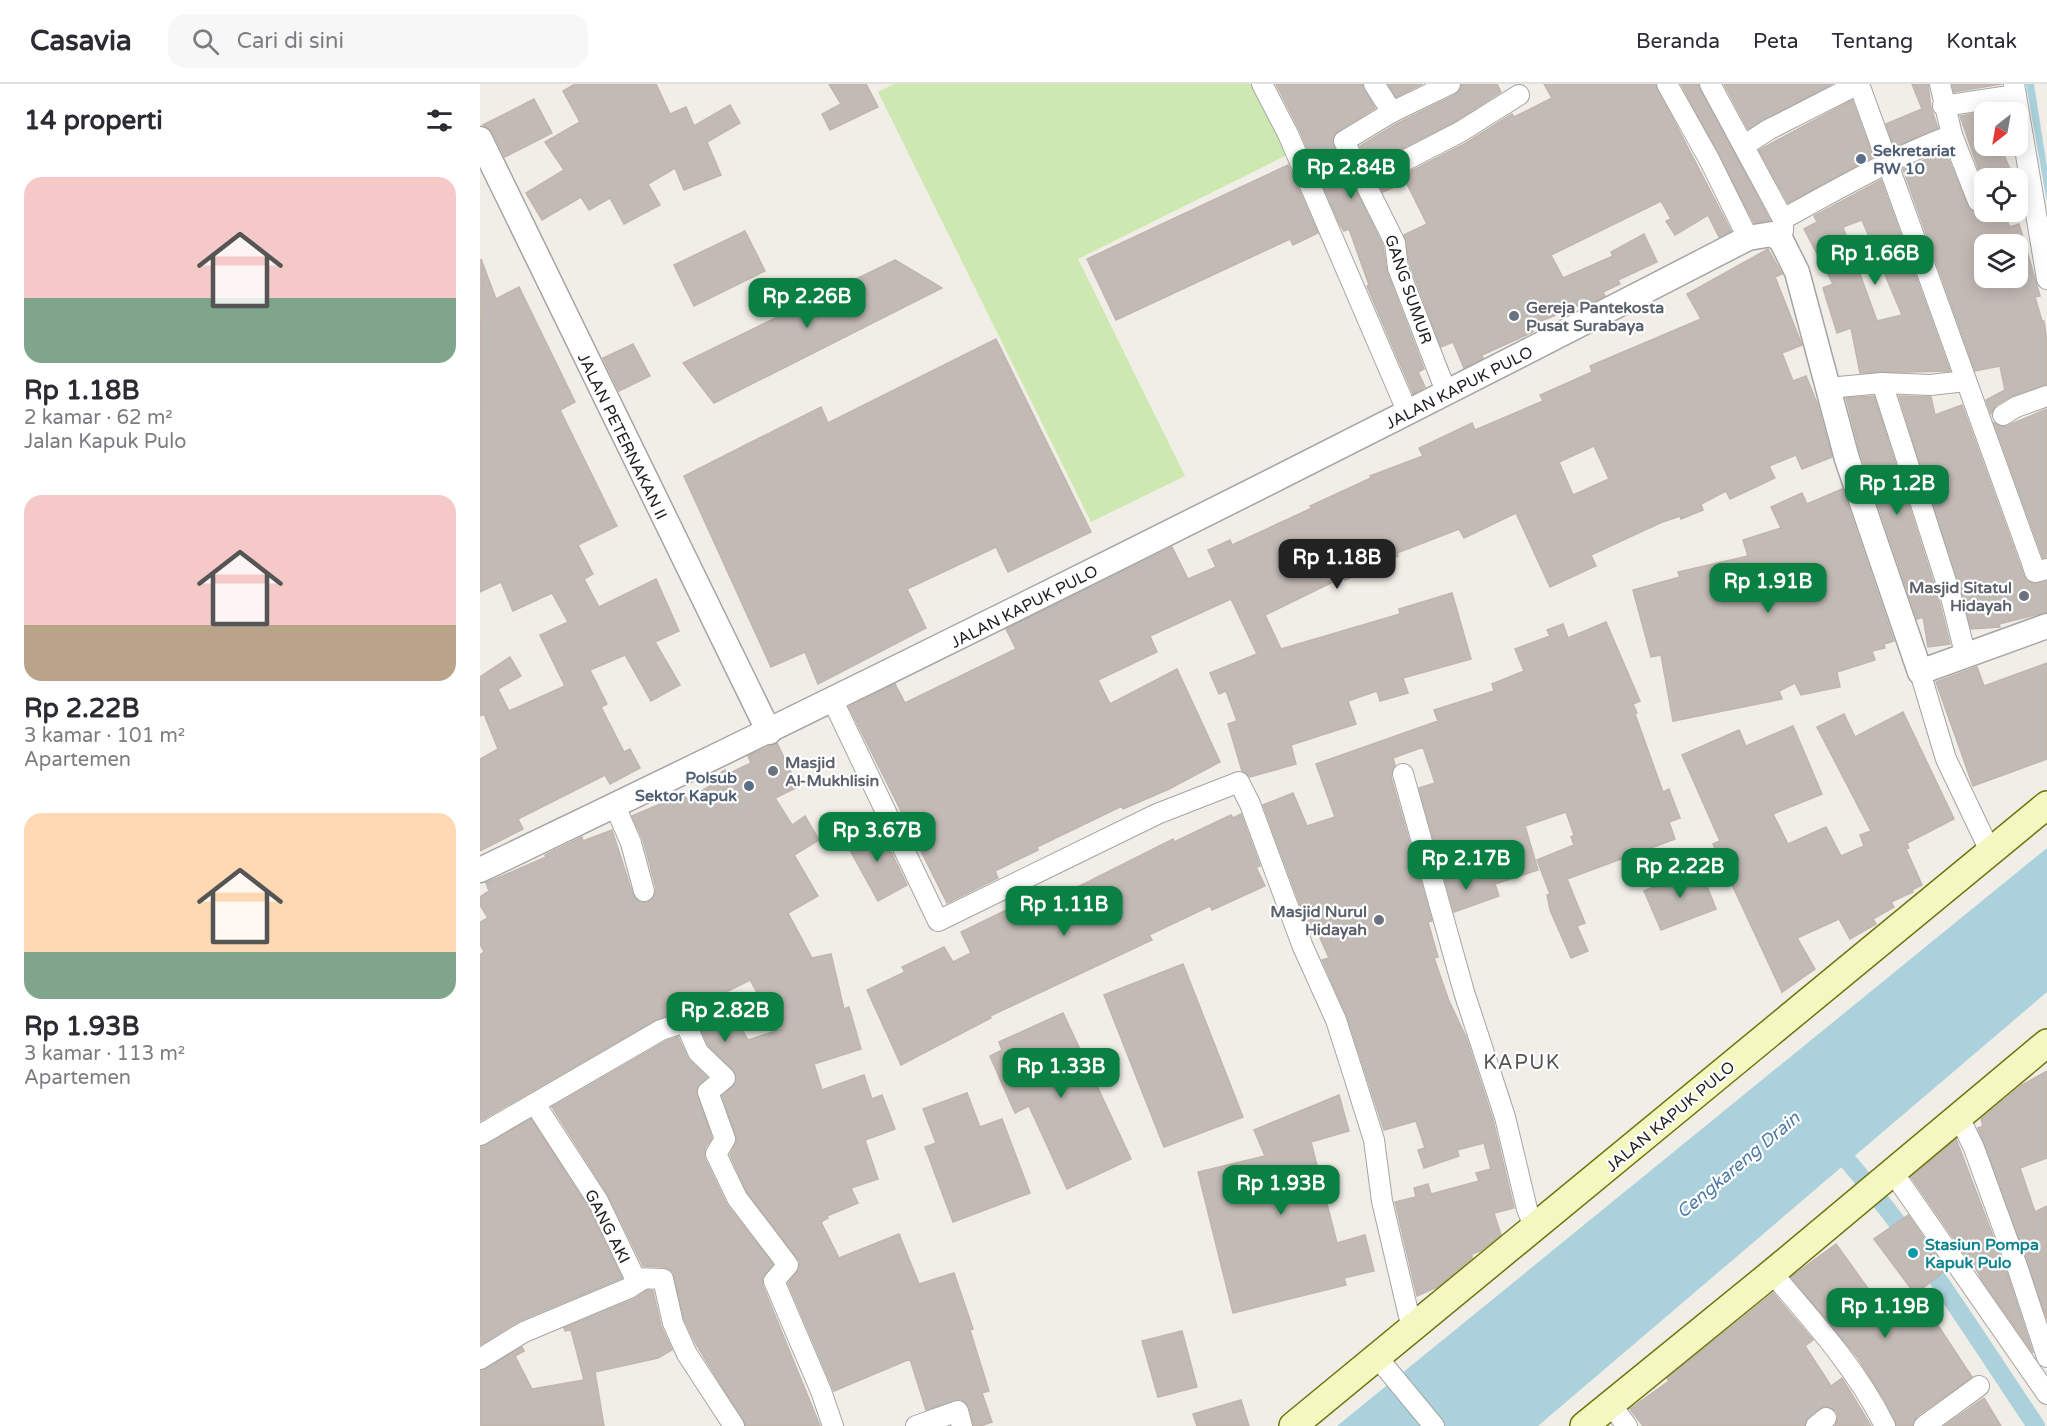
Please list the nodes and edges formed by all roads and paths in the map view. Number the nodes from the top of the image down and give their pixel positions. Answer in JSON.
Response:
{"nodes":[{"id":1,"x":1262,"y":84,"type":"edge"},
{"id":2,"x":1374,"y":84,"type":"edge"},
{"id":3,"x":1450,"y":84,"type":"edge"},
{"id":4,"x":1667,"y":84,"type":"edge"},
{"id":5,"x":1710,"y":84,"type":"edge"},
{"id":6,"x":1858,"y":84,"type":"edge"},
{"id":7,"x":1940,"y":84,"type":"edge"},
{"id":8,"x":2015,"y":90,"type":"edge"},
{"id":9,"x":1519,"y":95,"type":"dead end"},
{"id":10,"x":1944,"y":106,"type":"junction"},
{"id":11,"x":1392,"y":112,"type":"junction"},
{"id":12,"x":1952,"y":135,"type":"junction"},
{"id":13,"x":480,"y":139,"type":"edge"},
{"id":14,"x":1745,"y":145,"type":"junction"},
{"id":15,"x":1886,"y":164,"type":"junction"},
{"id":16,"x":1365,"y":181,"type":"junction"},
{"id":17,"x":1974,"y":191,"type":"edge"},
{"id":18,"x":1782,"y":229,"type":"junction"},
{"id":19,"x":1748,"y":238,"type":"junction"},
{"id":20,"x":2047,"y":279,"type":"edge"},
{"id":21,"x":1966,"y":381,"type":"junction"},
{"id":22,"x":1882,"y":383,"type":"junction"},
{"id":23,"x":1828,"y":388,"type":"junction"},
{"id":24,"x":1447,"y":394,"type":"junction"},
{"id":25,"x":2047,"y":396,"type":"edge"},
{"id":26,"x":1408,"y":413,"type":"junction"},
{"id":27,"x":2003,"y":415,"type":"dead end"},
{"id":28,"x":2047,"y":569,"type":"edge"},
{"id":29,"x":2047,"y":626,"type":"edge"},
{"id":30,"x":1966,"y":657,"type":"junction"},
{"id":31,"x":1920,"y":672,"type":"junction"},
{"id":32,"x":833,"y":701,"type":"junction"},
{"id":33,"x":769,"y":732,"type":"junction"},
{"id":34,"x":1403,"y":774,"type":"dead end"},
{"id":35,"x":2047,"y":805,"type":"edge"},
{"id":36,"x":615,"y":806,"type":"junction"},
{"id":37,"x":1990,"y":851,"type":"junction"},
{"id":38,"x":480,"y":870,"type":"edge"},
{"id":39,"x":644,"y":891,"type":"dead end"},
{"id":40,"x":2045,"y":1050,"type":"edge"},
{"id":41,"x":535,"y":1104,"type":"junction"},
{"id":42,"x":1959,"y":1117,"type":"junction"},
{"id":43,"x":480,"y":1136,"type":"edge"},
{"id":44,"x":1887,"y":1175,"type":"junction"},
{"id":45,"x":1535,"y":1229,"type":"junction"},
{"id":46,"x":1772,"y":1273,"type":"junction"},
{"id":47,"x":644,"y":1279,"type":"junction"},
{"id":48,"x":1412,"y":1329,"type":"junction"},
{"id":49,"x":2047,"y":1357,"type":"edge"},
{"id":50,"x":480,"y":1359,"type":"edge"},
{"id":51,"x":1383,"y":1364,"type":"junction"},
{"id":52,"x":1979,"y":1386,"type":"dead end"},
{"id":53,"x":2047,"y":1394,"type":"edge"},
{"id":54,"x":1611,"y":1405,"type":"junction"},
{"id":55,"x":734,"y":1426,"type":"edge"},
{"id":56,"x":832,"y":1426,"type":"edge"},
{"id":57,"x":916,"y":1426,"type":"edge"},
{"id":58,"x":962,"y":1426,"type":"edge"},
{"id":59,"x":1293,"y":1426,"type":"edge"},
{"id":60,"x":1434,"y":1426,"type":"edge"},
{"id":61,"x":1584,"y":1426,"type":"edge"},
{"id":62,"x":1627,"y":1426,"type":"edge"},
{"id":63,"x":1885,"y":1426,"type":"edge"},
{"id":64,"x":1924,"y":1426,"type":"edge"}],
"edges":[{"from":1,"to":26,"type":"street"},
{"from":2,"to":11,"type":"street"},
{"from":3,"to":11,"type":"street","name":"GANG SUMUR"},
{"from":4,"to":19,"type":"street"},
{"from":5,"to":14,"type":"street"},
{"from":6,"to":14,"type":"street"},
{"from":6,"to":15,"type":"street"},
{"from":7,"to":10,"type":"street"},
{"from":8,"to":10,"type":"street"},
{"from":8,"to":20,"type":"street"},
{"from":9,"to":16,"type":"street"},
{"from":10,"to":12,"type":"street"},
{"from":11,"to":16,"type":"street","name":"GANG SUMUR"},
{"from":12,"to":15,"type":"street"},
{"from":12,"to":17,"type":"street"},
{"from":13,"to":33,"type":"street","name":"JALAN PETERNAKAN II"},
{"from":14,"to":18,"type":"street"},
{"from":15,"to":18,"type":"street"},
{"from":15,"to":21,"type":"street"},
{"from":16,"to":24,"type":"street","name":"GANG SUMUR"},
{"from":18,"to":19,"type":"street","name":"JALAN KAPUK PULO"},
{"from":18,"to":23,"type":"street"},
{"from":19,"to":24,"type":"street","name":"JALAN KAPUK PULO"},
{"from":21,"to":22,"type":"street"},
{"from":21,"to":28,"type":"street"},
{"from":22,"to":23,"type":"street"},
{"from":22,"to":30,"type":"street"},
{"from":23,"to":31,"type":"street"},
{"from":24,"to":26,"type":"street","name":"JALAN KAPUK PULO"},
{"from":25,"to":27,"type":"street"},
{"from":26,"to":32,"type":"street","name":"JALAN KAPUK PULO"},
{"from":29,"to":30,"type":"street"},
{"from":30,"to":31,"type":"street"},
{"from":31,"to":37,"type":"street"},
{"from":32,"to":33,"type":"street","name":"JALAN KAPUK PULO"},
{"from":32,"to":48,"type":"street"},
{"from":33,"to":36,"type":"street","name":"JALAN KAPUK PULO"},
{"from":34,"to":45,"type":"street"},
{"from":35,"to":37,"type":"main road","name":"JALAN KAPUK PULO"},
{"from":36,"to":38,"type":"street","name":"JALAN KAPUK PULO"},
{"from":36,"to":39,"type":"street"},
{"from":37,"to":45,"type":"main road","name":"JALAN KAPUK PULO"},
{"from":40,"to":42,"type":"main road"},
{"from":41,"to":43,"type":"street"},
{"from":41,"to":47,"type":"street","name":"GANG AKI"},
{"from":41,"to":56,"type":"street"},
{"from":42,"to":44,"type":"main road"},
{"from":42,"to":49,"type":"street"},
{"from":44,"to":46,"type":"main road"},
{"from":44,"to":53,"type":"street"},
{"from":45,"to":48,"type":"main road","name":"JALAN KAPUK PULO"},
{"from":46,"to":54,"type":"main road"},
{"from":46,"to":63,"type":"street"},
{"from":47,"to":50,"type":"street","name":"GANG AKI"},
{"from":47,"to":55,"type":"street"},
{"from":48,"to":51,"type":"main road","name":"JALAN KAPUK PULO"},
{"from":51,"to":59,"type":"main road","name":"JALAN KAPUK PULO"},
{"from":51,"to":60,"type":"street"},
{"from":52,"to":64,"type":"street"},
{"from":54,"to":61,"type":"main road"},
{"from":54,"to":62,"type":"street"},
{"from":57,"to":58,"type":"street"}]}
